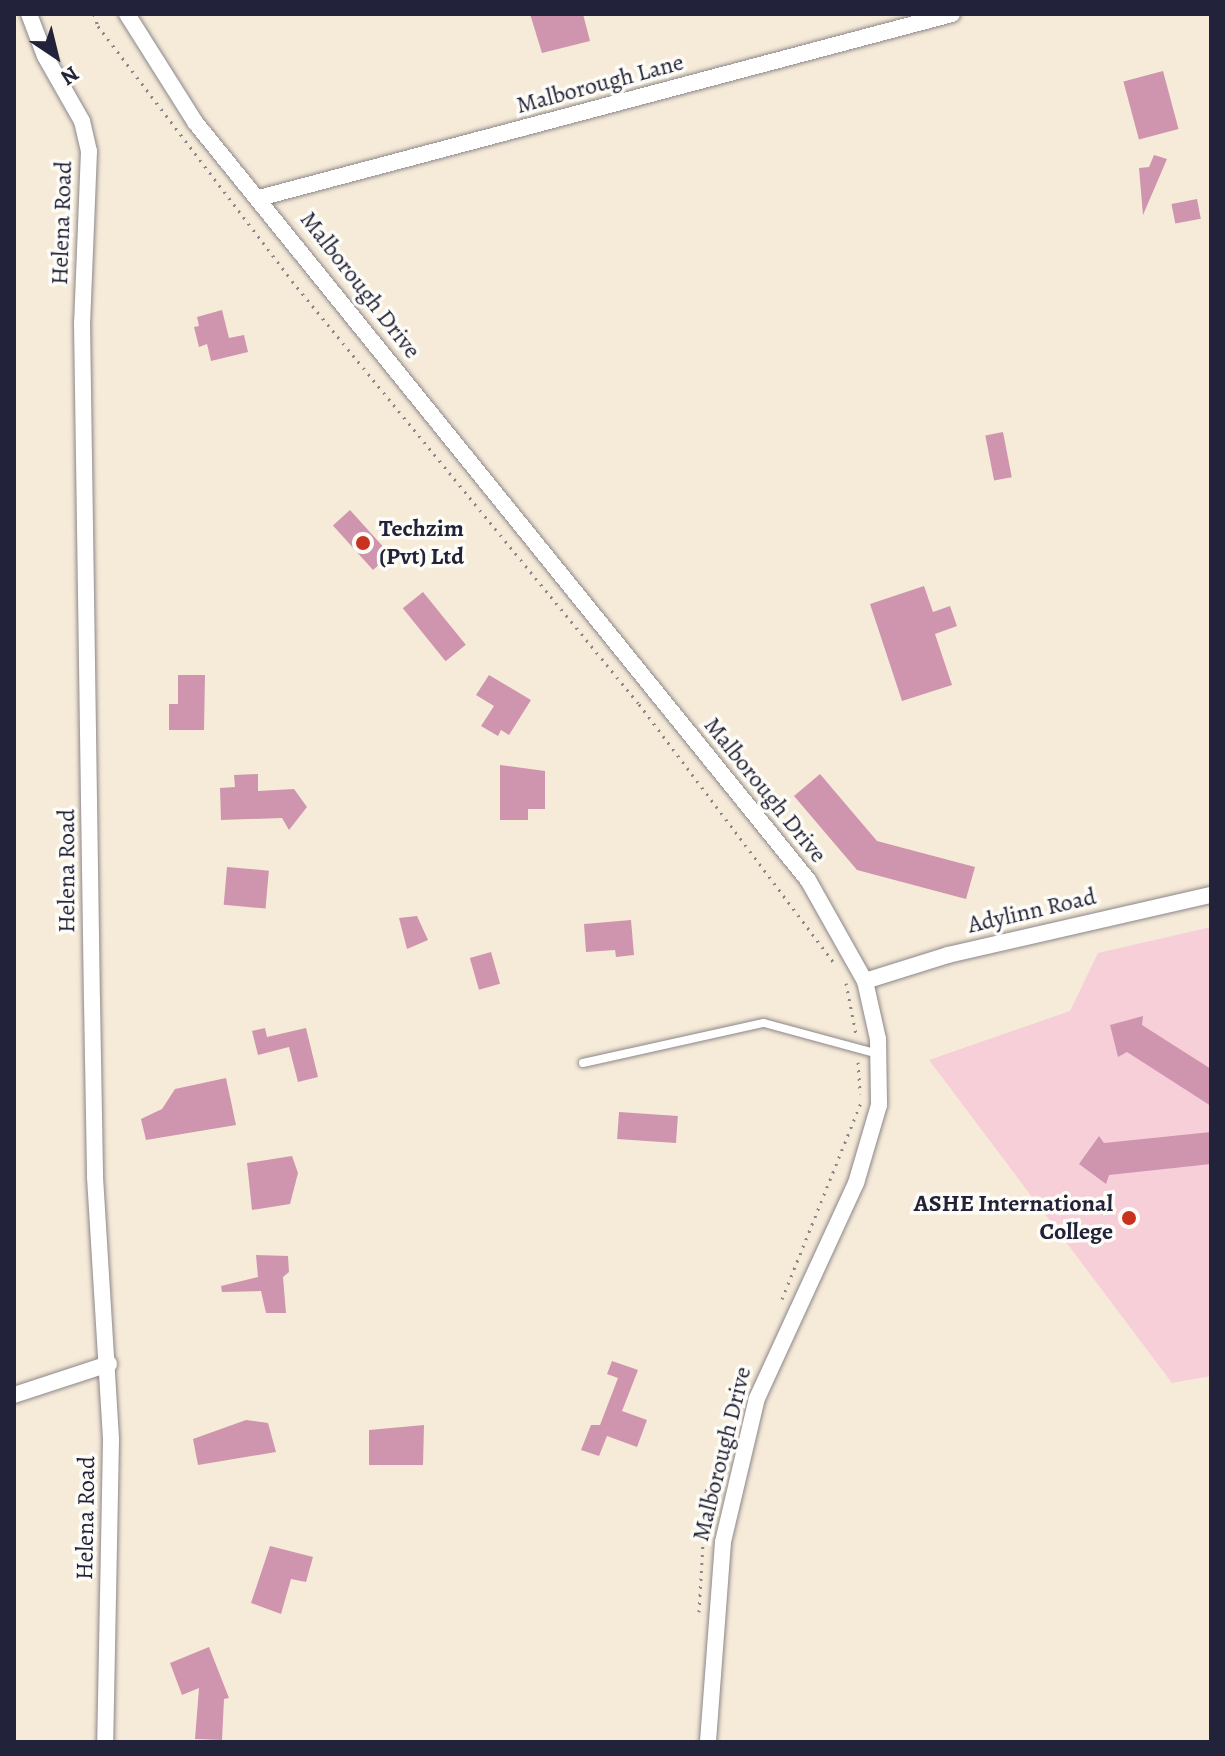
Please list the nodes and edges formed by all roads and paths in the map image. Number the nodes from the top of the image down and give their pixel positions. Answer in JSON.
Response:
{"nodes":[{"id":1,"x":29,"y":14,"type":"edge"},
{"id":2,"x":94,"y":14,"type":"edge"},
{"id":3,"x":127,"y":14,"type":"edge"},
{"id":4,"x":952,"y":14,"type":"edge"},
{"id":5,"x":259,"y":198,"type":"junction"},
{"id":6,"x":1211,"y":895,"type":"edge"},
{"id":7,"x":835,"y":965,"type":"dead end"},
{"id":8,"x":844,"y":977,"type":"dead end"},
{"id":9,"x":865,"y":981,"type":"junction"},
{"id":10,"x":857,"y":1048,"type":"junction"},
{"id":11,"x":878,"y":1054,"type":"junction"},
{"id":12,"x":583,"y":1063,"type":"dead end"},
{"id":13,"x":780,"y":1304,"type":"dead end"},
{"id":14,"x":109,"y":1364,"type":"junction"},
{"id":15,"x":14,"y":1395,"type":"edge"},
{"id":16,"x":735,"y":1419,"type":"dead end"},
{"id":17,"x":699,"y":1617,"type":"dead end"},
{"id":18,"x":105,"y":1742,"type":"edge"},
{"id":19,"x":708,"y":1742,"type":"edge"}],
"edges":[{"from":1,"to":14,"type":"street","name":"Helena Road"},
{"from":2,"to":7,"type":"path"},
{"from":3,"to":5,"type":"street","name":"Malborough Drive"},
{"from":4,"to":5,"type":"street","name":"Malborough Lane"},
{"from":5,"to":9,"type":"street","name":"Malborough Drive"},
{"from":6,"to":9,"type":"street","name":"Adylinn Road"},
{"from":8,"to":10,"type":"path"},
{"from":9,"to":11,"type":"street","name":"Malborough Drive"},
{"from":10,"to":11,"type":"lane"},
{"from":10,"to":12,"type":"lane"},
{"from":10,"to":13,"type":"path"},
{"from":11,"to":19,"type":"street","name":"Malborough Drive"},
{"from":14,"to":15,"type":"street"},
{"from":14,"to":18,"type":"street","name":"Helena Road"},
{"from":16,"to":17,"type":"path"}]}
